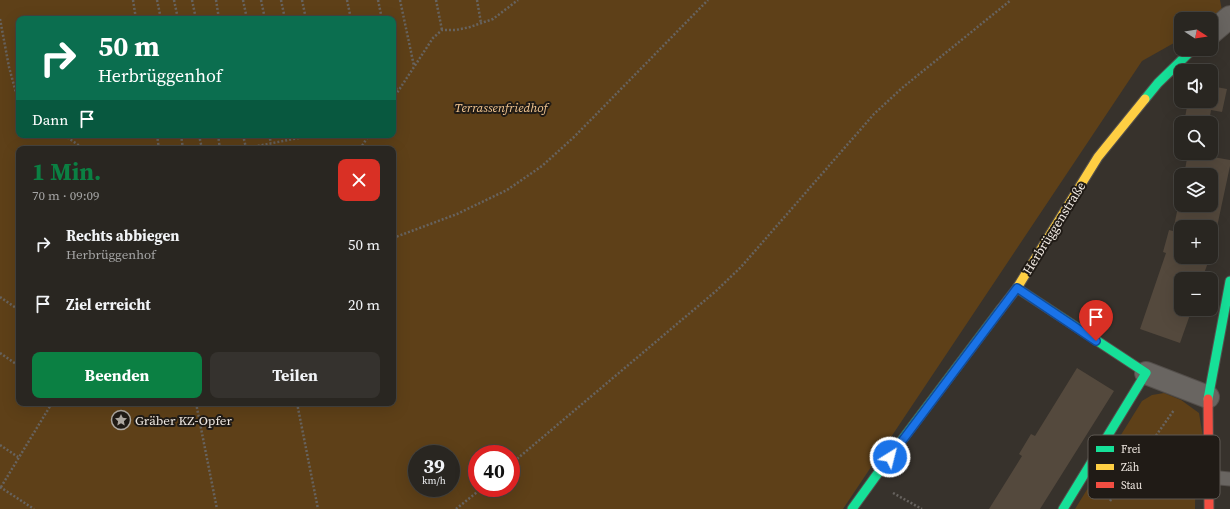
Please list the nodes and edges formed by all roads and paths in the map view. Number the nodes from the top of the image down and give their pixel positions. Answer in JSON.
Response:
{"nodes":[{"id":1,"x":133,"y":0,"type":"edge"},
{"id":2,"x":157,"y":0,"type":"edge"},
{"id":3,"x":174,"y":0,"type":"edge"},
{"id":4,"x":192,"y":0,"type":"edge"},
{"id":5,"x":216,"y":0,"type":"edge"},
{"id":6,"x":243,"y":0,"type":"edge"},
{"id":7,"x":262,"y":0,"type":"edge"},
{"id":8,"x":282,"y":0,"type":"edge"},
{"id":9,"x":302,"y":0,"type":"edge"},
{"id":10,"x":347,"y":0,"type":"edge"},
{"id":11,"x":378,"y":0,"type":"edge"},
{"id":12,"x":400,"y":0,"type":"edge"},
{"id":13,"x":436,"y":0,"type":"edge"},
{"id":14,"x":477,"y":0,"type":"edge"},
{"id":15,"x":511,"y":0,"type":"edge"},
{"id":16,"x":518,"y":0,"type":"edge"},
{"id":17,"x":708,"y":0,"type":"edge"},
{"id":18,"x":1011,"y":0,"type":"edge"},
{"id":19,"x":512,"y":4,"type":"junction"},
{"id":20,"x":136,"y":16,"type":"edge"},
{"id":21,"x":160,"y":16,"type":"edge"},
{"id":22,"x":177,"y":16,"type":"edge"},
{"id":23,"x":195,"y":16,"type":"edge"},
{"id":24,"x":219,"y":16,"type":"edge"},
{"id":25,"x":246,"y":16,"type":"edge"},
{"id":26,"x":265,"y":16,"type":"edge"},
{"id":27,"x":285,"y":16,"type":"edge"},
{"id":28,"x":305,"y":16,"type":"edge"},
{"id":29,"x":350,"y":16,"type":"edge"},
{"id":30,"x":381,"y":16,"type":"edge"},
{"id":31,"x":1230,"y":17,"type":"edge"},
{"id":32,"x":0,"y":18,"type":"edge"},
{"id":33,"x":481,"y":23,"type":"junction"},
{"id":34,"x":1218,"y":27,"type":"edge"},
{"id":35,"x":442,"y":30,"type":"junction"},
{"id":36,"x":1186,"y":56,"type":"edge"},
{"id":37,"x":414,"y":66,"type":"junction"},
{"id":38,"x":396,"y":87,"type":"edge"},
{"id":39,"x":397,"y":92,"type":"joint"},
{"id":40,"x":16,"y":93,"type":"edge"},
{"id":41,"x":68,"y":138,"type":"edge"},
{"id":42,"x":270,"y":138,"type":"edge"},
{"id":43,"x":298,"y":138,"type":"edge"},
{"id":44,"x":289,"y":140,"type":"joint"},
{"id":45,"x":271,"y":144,"type":"junction"},
{"id":46,"x":80,"y":146,"type":"edge"},
{"id":47,"x":261,"y":146,"type":"edge"},
{"id":48,"x":396,"y":237,"type":"edge"},
{"id":49,"x":1230,"y":281,"type":"edge"},
{"id":50,"x":1017,"y":288,"type":"junction"},
{"id":51,"x":0,"y":297,"type":"edge"},
{"id":52,"x":16,"y":308,"type":"edge"},
{"id":53,"x":1224,"y":341,"type":"edge"},
{"id":54,"x":0,"y":353,"type":"edge"},
{"id":55,"x":16,"y":364,"type":"edge"},
{"id":56,"x":1146,"y":373,"type":"junction"},
{"id":57,"x":1199,"y":393,"type":"junction"},
{"id":58,"x":50,"y":406,"type":"edge"},
{"id":59,"x":197,"y":406,"type":"edge"},
{"id":60,"x":298,"y":406,"type":"edge"},
{"id":61,"x":1108,"y":435,"type":"edge"},
{"id":62,"x":1164,"y":435,"type":"edge"},
{"id":63,"x":1204,"y":435,"type":"edge"},
{"id":64,"x":0,"y":445,"type":"edge"},
{"id":65,"x":520,"y":456,"type":"edge"},
{"id":66,"x":18,"y":457,"type":"junction"},
{"id":67,"x":1088,"y":468,"type":"edge"},
{"id":68,"x":1220,"y":478,"type":"edge"},
{"id":69,"x":1230,"y":479,"type":"edge"},
{"id":70,"x":0,"y":486,"type":"edge"},
{"id":71,"x":891,"y":492,"type":"dead end"},
{"id":72,"x":471,"y":497,"type":"edge"},
{"id":73,"x":1209,"y":499,"type":"edge"},
{"id":74,"x":34,"y":509,"type":"edge"},
{"id":75,"x":217,"y":509,"type":"edge"},
{"id":76,"x":318,"y":509,"type":"edge"},
{"id":77,"x":456,"y":509,"type":"edge"},
{"id":78,"x":852,"y":509,"type":"edge"},
{"id":79,"x":922,"y":509,"type":"edge"},
{"id":80,"x":1063,"y":509,"type":"edge"},
{"id":81,"x":1209,"y":509,"type":"edge"}],
"edges":[{"from":1,"to":20,"type":"path"},
{"from":2,"to":21,"type":"path"},
{"from":3,"to":22,"type":"path"},
{"from":4,"to":23,"type":"path"},
{"from":5,"to":24,"type":"path"},
{"from":6,"to":25,"type":"path"},
{"from":7,"to":26,"type":"path"},
{"from":8,"to":27,"type":"path"},
{"from":9,"to":28,"type":"path"},
{"from":10,"to":29,"type":"path"},
{"from":11,"to":30,"type":"path"},
{"from":12,"to":37,"type":"path"},
{"from":13,"to":35,"type":"path"},
{"from":14,"to":33,"type":"path"},
{"from":15,"to":19,"type":"path"},
{"from":16,"to":19,"type":"path"},
{"from":17,"to":48,"type":"path"},
{"from":18,"to":65,"type":"path"},
{"from":19,"to":33,"type":"path"},
{"from":31,"to":34,"type":"street"},
{"from":32,"to":40,"type":"path"},
{"from":33,"to":35,"type":"path"},
{"from":35,"to":37,"type":"path"},
{"from":36,"to":50,"type":"street","name":"Herbrüggenstraße"},
{"from":37,"to":39,"type":"path"},
{"from":38,"to":39,"type":"path"},
{"from":41,"to":46,"type":"path"},
{"from":42,"to":45,"type":"path"},
{"from":43,"to":44,"type":"path"},
{"from":44,"to":45,"type":"path"},
{"from":45,"to":47,"type":"path"},
{"from":49,"to":53,"type":"street"},
{"from":50,"to":56,"type":"street"},
{"from":50,"to":78,"type":"street","name":"Herbrüggenstraße"},
{"from":51,"to":52,"type":"path"},
{"from":53,"to":57,"type":"street"},
{"from":54,"to":55,"type":"path"},
{"from":56,"to":57,"type":"street"},
{"from":56,"to":61,"type":"street"},
{"from":57,"to":62,"type":"path"},
{"from":57,"to":63,"type":"street"},
{"from":58,"to":66,"type":"path"},
{"from":59,"to":75,"type":"path"},
{"from":60,"to":76,"type":"path"},
{"from":64,"to":66,"type":"path"},
{"from":66,"to":70,"type":"path"},
{"from":67,"to":80,"type":"street"},
{"from":68,"to":69,"type":"lane"},
{"from":70,"to":74,"type":"path"},
{"from":71,"to":79,"type":"path"},
{"from":72,"to":77,"type":"path"},
{"from":73,"to":81,"type":"street"}]}
